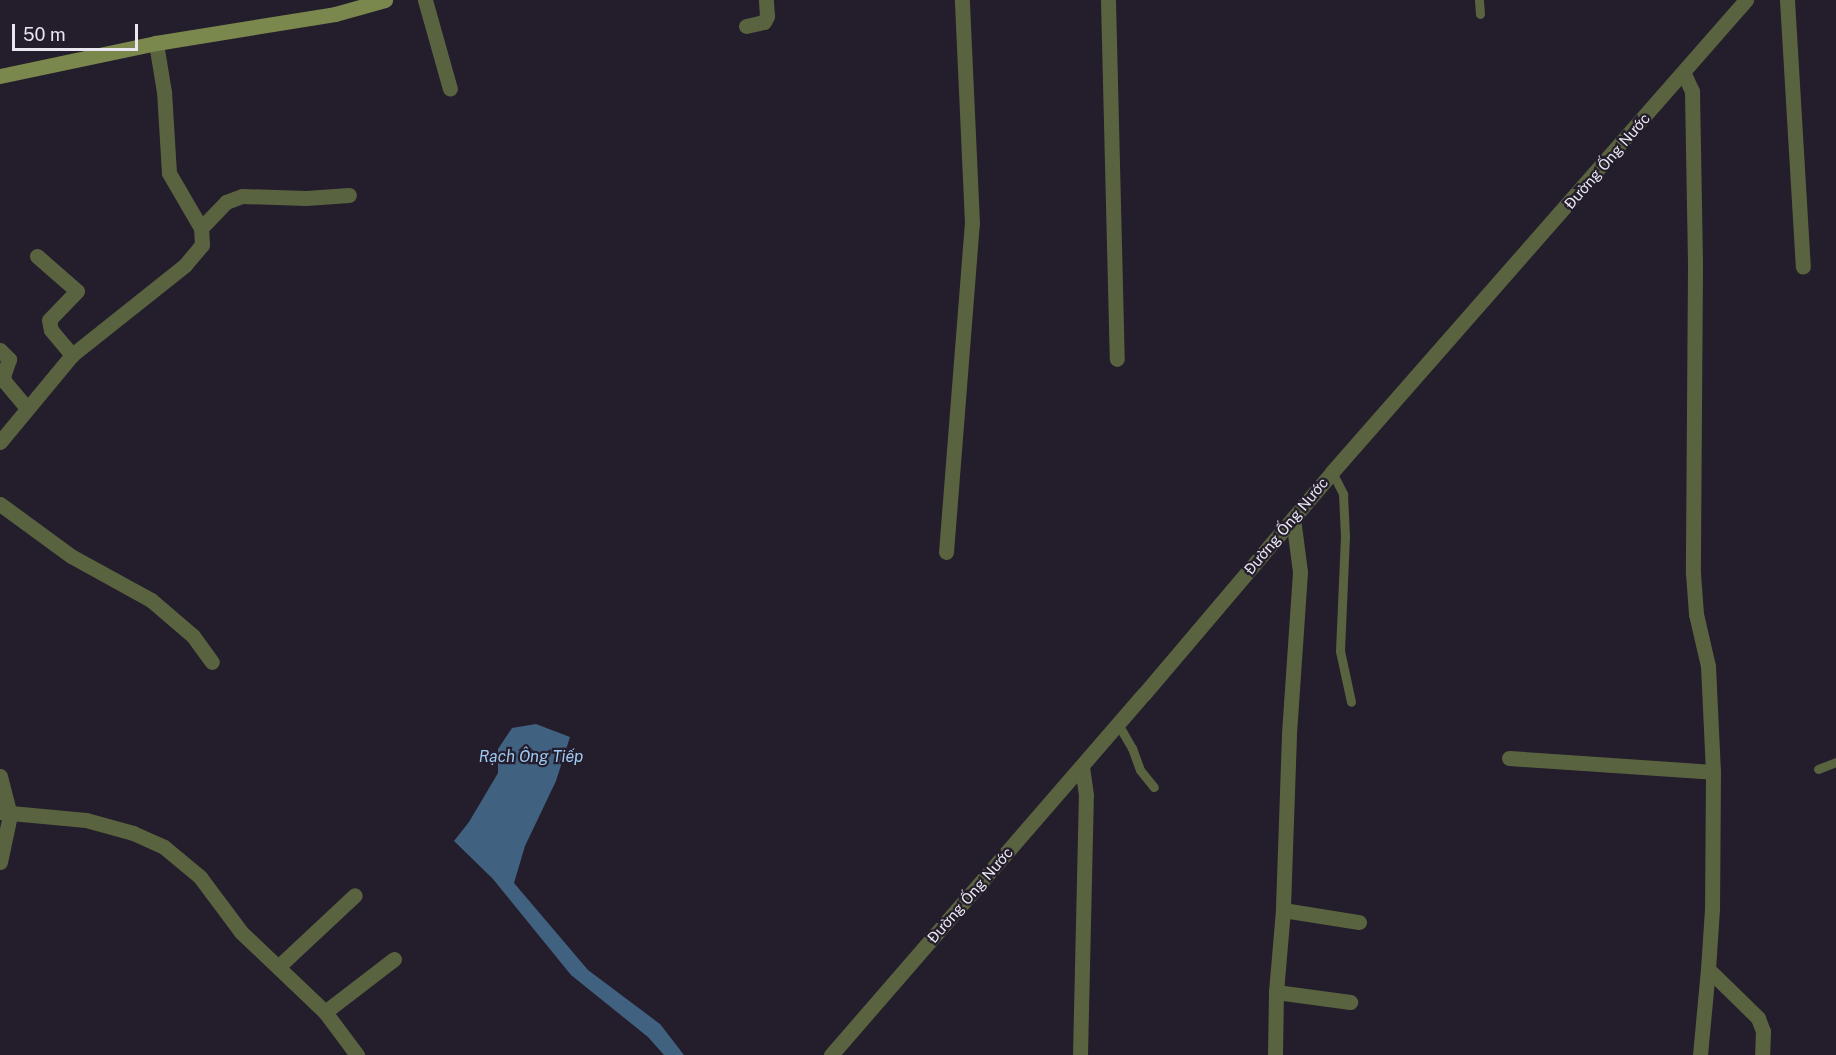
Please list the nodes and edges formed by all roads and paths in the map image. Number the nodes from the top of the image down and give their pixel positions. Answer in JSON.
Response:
{"nodes":[{"id":1,"x":385,"y":0,"type":"edge"},
{"id":2,"x":425,"y":0,"type":"edge"},
{"id":3,"x":766,"y":0,"type":"edge"},
{"id":4,"x":962,"y":0,"type":"edge"},
{"id":5,"x":1108,"y":0,"type":"edge"},
{"id":6,"x":1479,"y":0,"type":"edge"},
{"id":7,"x":1746,"y":0,"type":"edge"},
{"id":8,"x":1787,"y":0,"type":"edge"},
{"id":9,"x":1480,"y":14,"type":"dead end"},
{"id":10,"x":746,"y":26,"type":"dead end"},
{"id":11,"x":156,"y":43,"type":"junction"},
{"id":12,"x":1684,"y":74,"type":"junction"},
{"id":13,"x":0,"y":76,"type":"edge"},
{"id":14,"x":450,"y":89,"type":"dead end"},
{"id":15,"x":349,"y":195,"type":"dead end"},
{"id":16,"x":201,"y":228,"type":"junction"},
{"id":17,"x":37,"y":256,"type":"dead end"},
{"id":18,"x":1803,"y":267,"type":"dead end"},
{"id":19,"x":0,"y":350,"type":"edge"},
{"id":20,"x":72,"y":355,"type":"junction"},
{"id":21,"x":1116,"y":359,"type":"dead end"},
{"id":22,"x":27,"y":408,"type":"junction"},
{"id":23,"x":0,"y":442,"type":"edge"},
{"id":24,"x":1332,"y":472,"type":"junction"},
{"id":25,"x":0,"y":504,"type":"edge"},
{"id":26,"x":1293,"y":518,"type":"junction"},
{"id":27,"x":946,"y":552,"type":"dead end"},
{"id":28,"x":212,"y":662,"type":"dead end"},
{"id":29,"x":1351,"y":702,"type":"dead end"},
{"id":30,"x":1118,"y":724,"type":"junction"},
{"id":31,"x":1509,"y":758,"type":"dead end"},
{"id":32,"x":1836,"y":762,"type":"edge"},
{"id":33,"x":1082,"y":766,"type":"junction"},
{"id":34,"x":1818,"y":769,"type":"dead end"},
{"id":35,"x":1713,"y":772,"type":"junction"},
{"id":36,"x":0,"y":776,"type":"edge"},
{"id":37,"x":1154,"y":788,"type":"dead end"},
{"id":38,"x":5,"y":814,"type":"edge"},
{"id":39,"x":0,"y":862,"type":"edge"},
{"id":40,"x":355,"y":895,"type":"dead end"},
{"id":41,"x":1283,"y":910,"type":"junction"},
{"id":42,"x":1359,"y":922,"type":"dead end"},
{"id":43,"x":394,"y":959,"type":"dead end"},
{"id":44,"x":278,"y":967,"type":"junction"},
{"id":45,"x":1708,"y":969,"type":"junction"},
{"id":46,"x":1276,"y":992,"type":"junction"},
{"id":47,"x":1350,"y":1002,"type":"dead end"},
{"id":48,"x":325,"y":1012,"type":"junction"},
{"id":49,"x":357,"y":1055,"type":"edge"},
{"id":50,"x":831,"y":1055,"type":"edge"},
{"id":51,"x":1080,"y":1055,"type":"edge"},
{"id":52,"x":1275,"y":1055,"type":"edge"},
{"id":53,"x":1700,"y":1055,"type":"edge"},
{"id":54,"x":1762,"y":1055,"type":"edge"}],
"edges":[{"from":1,"to":11,"type":"main road"},
{"from":2,"to":14,"type":"street"},
{"from":3,"to":10,"type":"street"},
{"from":4,"to":27,"type":"street"},
{"from":5,"to":21,"type":"street"},
{"from":6,"to":9,"type":"lane"},
{"from":7,"to":12,"type":"street","name":"Đường Ống Nước"},
{"from":8,"to":18,"type":"street"},
{"from":11,"to":13,"type":"main road"},
{"from":11,"to":16,"type":"street"},
{"from":12,"to":24,"type":"street","name":"Đường Ống Nước"},
{"from":12,"to":35,"type":"street"},
{"from":15,"to":16,"type":"street"},
{"from":16,"to":20,"type":"street"},
{"from":17,"to":20,"type":"street"},
{"from":19,"to":22,"type":"street"},
{"from":20,"to":22,"type":"street"},
{"from":22,"to":23,"type":"street"},
{"from":24,"to":26,"type":"street","name":"Đường Ống Nước"},
{"from":24,"to":29,"type":"lane"},
{"from":25,"to":28,"type":"street"},
{"from":26,"to":30,"type":"street","name":"Đường Ống Nước"},
{"from":26,"to":41,"type":"street"},
{"from":30,"to":33,"type":"street","name":"Đường Ống Nước"},
{"from":30,"to":37,"type":"lane"},
{"from":31,"to":35,"type":"street"},
{"from":32,"to":34,"type":"lane"},
{"from":33,"to":50,"type":"street","name":"Đường Ống Nước"},
{"from":33,"to":51,"type":"street"},
{"from":35,"to":45,"type":"street"},
{"from":36,"to":38,"type":"street"},
{"from":38,"to":39,"type":"street"},
{"from":38,"to":44,"type":"street"},
{"from":40,"to":44,"type":"street"},
{"from":41,"to":42,"type":"street"},
{"from":41,"to":46,"type":"street"},
{"from":43,"to":48,"type":"street"},
{"from":44,"to":48,"type":"street"},
{"from":45,"to":53,"type":"street"},
{"from":45,"to":54,"type":"street"},
{"from":46,"to":47,"type":"street"},
{"from":46,"to":52,"type":"street"},
{"from":48,"to":49,"type":"street"}]}
